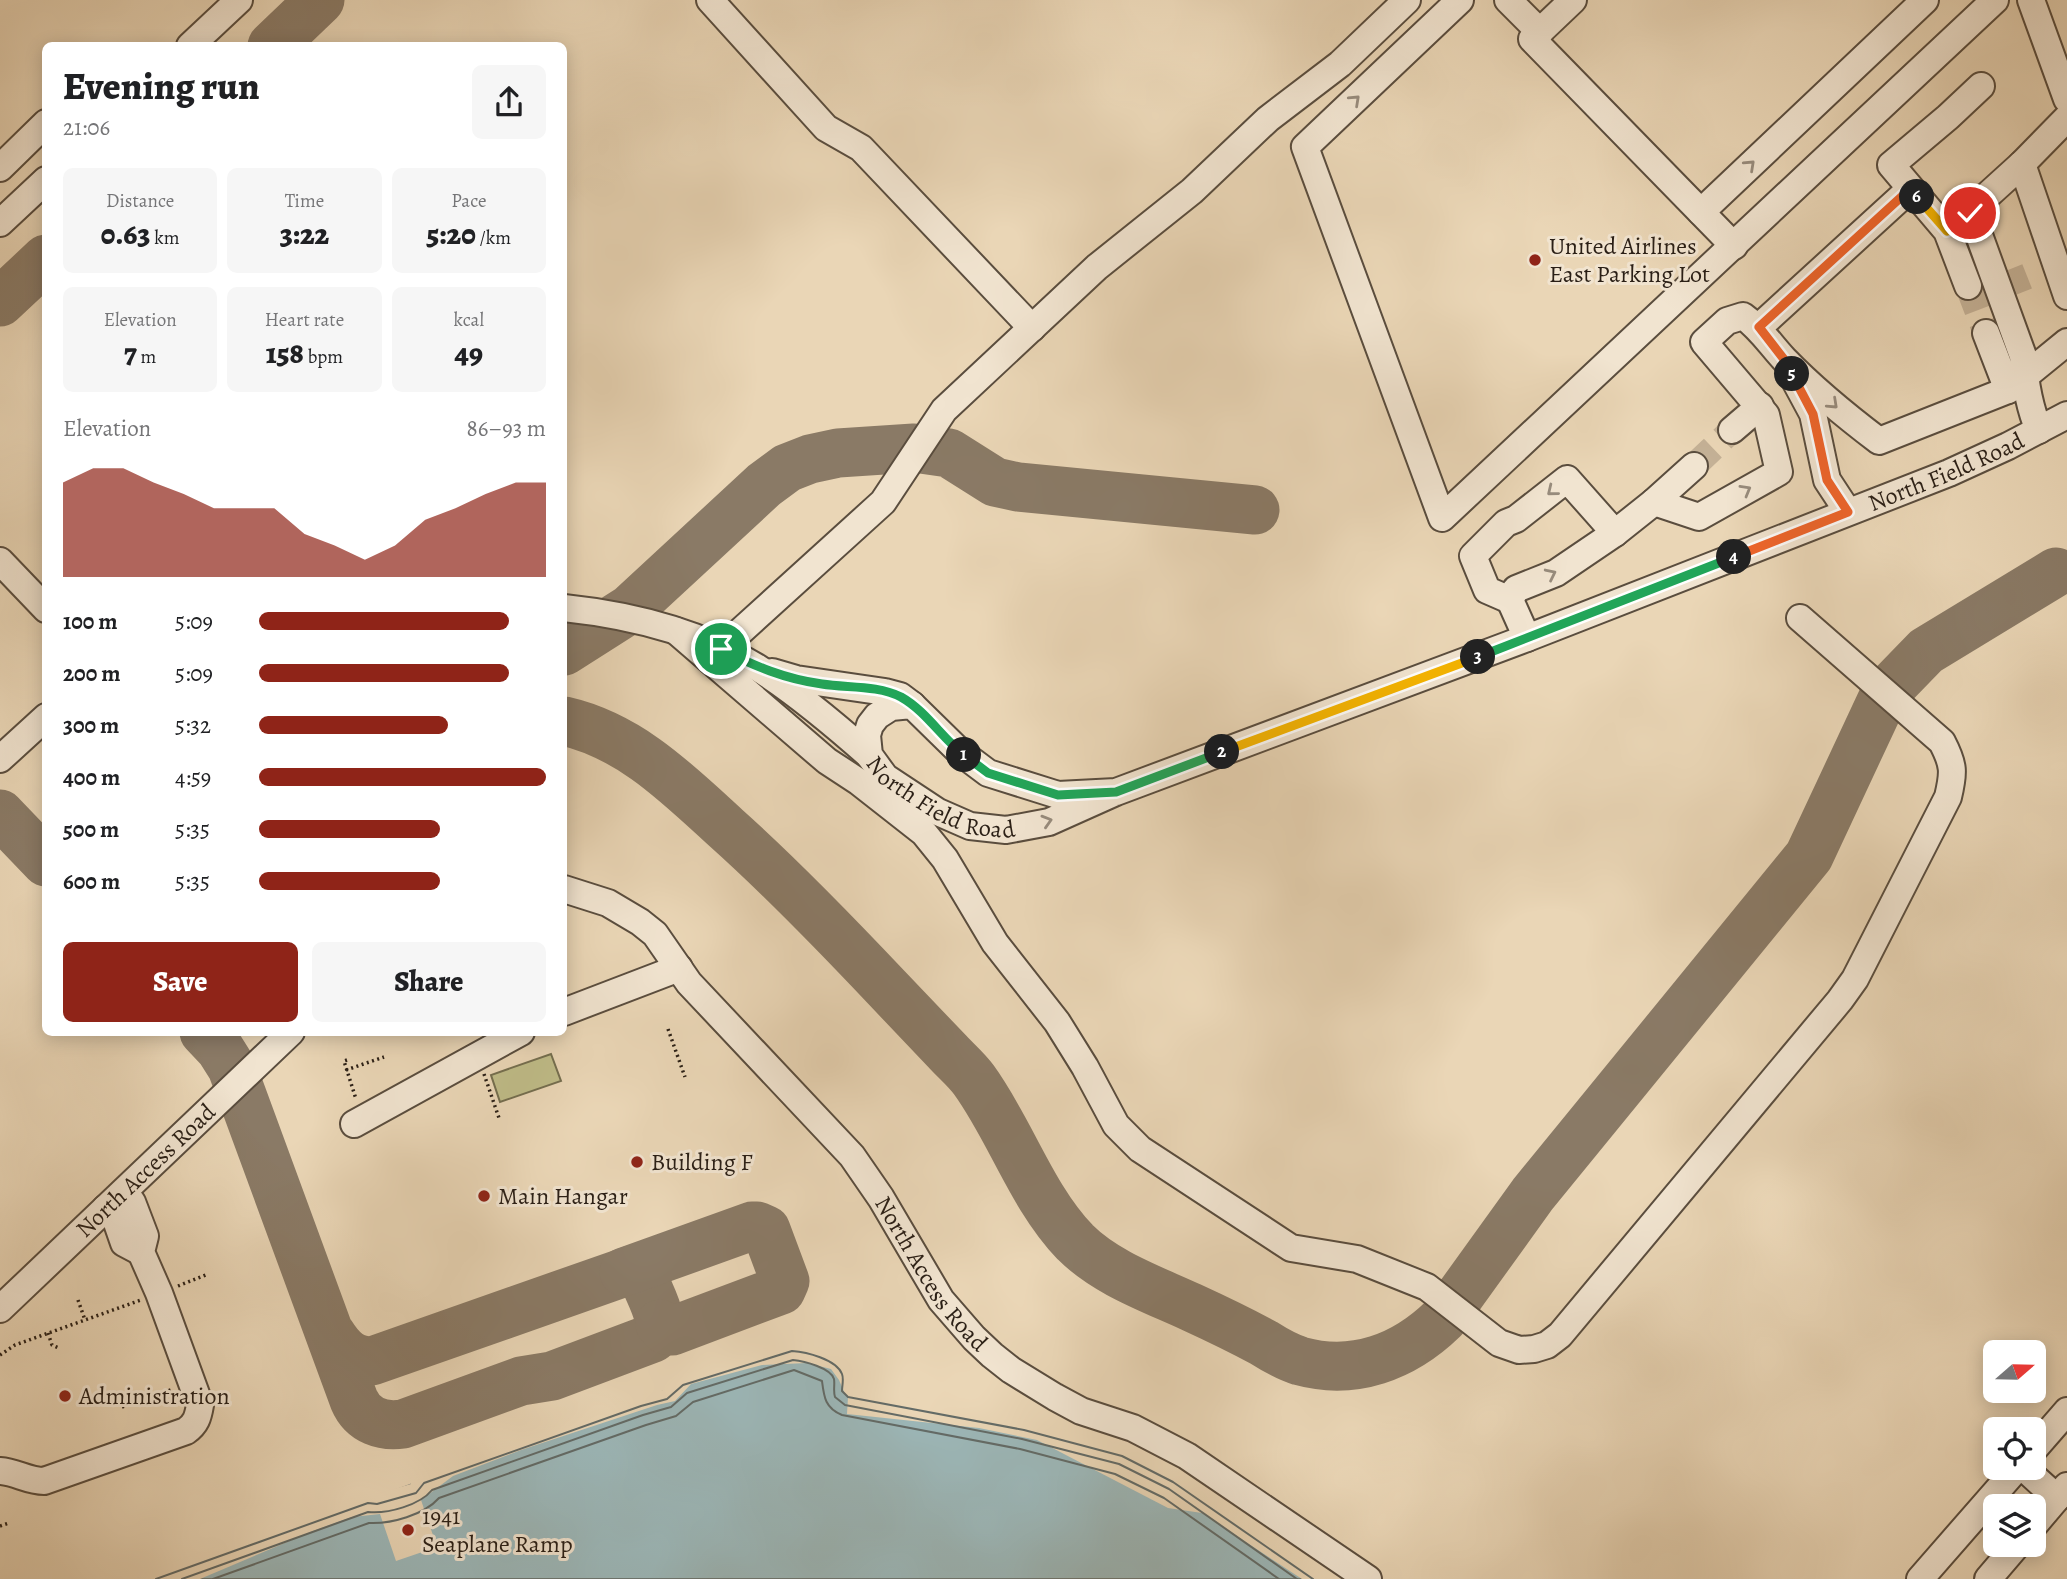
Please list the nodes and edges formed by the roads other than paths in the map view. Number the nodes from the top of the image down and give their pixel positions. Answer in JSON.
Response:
{"nodes":[{"id":1,"x":239,"y":0,"type":"edge"},
{"id":2,"x":709,"y":0,"type":"edge"},
{"id":3,"x":1407,"y":0,"type":"edge"},
{"id":4,"x":1460,"y":0,"type":"edge"},
{"id":5,"x":1508,"y":0,"type":"edge"},
{"id":6,"x":1573,"y":0,"type":"edge"},
{"id":7,"x":1925,"y":0,"type":"edge"},
{"id":8,"x":1995,"y":0,"type":"edge"},
{"id":9,"x":2031,"y":0,"type":"edge"},
{"id":10,"x":1536,"y":35,"type":"junction"},
{"id":11,"x":194,"y":42,"type":"edge"},
{"id":12,"x":1981,"y":86,"type":"dead end"},
{"id":13,"x":2067,"y":99,"type":"edge"},
{"id":14,"x":2067,"y":118,"type":"edge"},
{"id":15,"x":42,"y":127,"type":"edge"},
{"id":16,"x":2022,"y":164,"type":"junction"},
{"id":17,"x":0,"y":168,"type":"edge"},
{"id":18,"x":42,"y":184,"type":"edge"},
{"id":19,"x":1910,"y":189,"type":"junction"},
{"id":20,"x":1701,"y":212,"type":"junction"},
{"id":21,"x":1970,"y":213,"type":"junction"},
{"id":22,"x":0,"y":222,"type":"edge"},
{"id":23,"x":1947,"y":231,"type":"junction"},
{"id":24,"x":1734,"y":246,"type":"junction"},
{"id":25,"x":1968,"y":286,"type":"tunnel mouth"},
{"id":26,"x":2067,"y":296,"type":"edge"},
{"id":27,"x":1759,"y":327,"type":"junction"},
{"id":28,"x":1032,"y":328,"type":"junction"},
{"id":29,"x":1986,"y":333,"type":"tunnel mouth"},
{"id":30,"x":2067,"y":342,"type":"edge"},
{"id":31,"x":1783,"y":358,"type":"junction"},
{"id":32,"x":2016,"y":384,"type":"junction"},
{"id":33,"x":1759,"y":406,"type":"junction"},
{"id":34,"x":2067,"y":415,"type":"edge"},
{"id":35,"x":1732,"y":430,"type":"tunnel mouth"},
{"id":36,"x":2039,"y":430,"type":"junction"},
{"id":37,"x":1694,"y":466,"type":"tunnel mouth"},
{"id":38,"x":1654,"y":502,"type":"junction"},
{"id":39,"x":1848,"y":512,"type":"junction"},
{"id":40,"x":1615,"y":533,"type":"junction"},
{"id":41,"x":0,"y":561,"type":"edge"},
{"id":42,"x":1510,"y":600,"type":"junction"},
{"id":43,"x":42,"y":605,"type":"edge"},
{"id":44,"x":567,"y":608,"type":"edge"},
{"id":45,"x":1800,"y":618,"type":"dead end"},
{"id":46,"x":676,"y":631,"type":"junction"},
{"id":47,"x":1527,"y":638,"type":"junction"},
{"id":48,"x":721,"y":649,"type":"junction"},
{"id":49,"x":757,"y":668,"type":"junction"},
{"id":50,"x":912,"y":705,"type":"junction"},
{"id":51,"x":42,"y":721,"type":"edge"},
{"id":52,"x":869,"y":755,"type":"junction"},
{"id":53,"x":0,"y":759,"type":"edge"},
{"id":54,"x":1116,"y":792,"type":"junction"},
{"id":55,"x":567,"y":890,"type":"edge"},
{"id":56,"x":678,"y":968,"type":"junction"},
{"id":57,"x":567,"y":1011,"type":"edge"},
{"id":58,"x":286,"y":1036,"type":"edge"},
{"id":59,"x":514,"y":1036,"type":"edge"},
{"id":60,"x":359,"y":1121,"type":"road end"},
{"id":61,"x":115,"y":1200,"type":"junction"},
{"id":62,"x":0,"y":1309,"type":"edge"},
{"id":63,"x":2067,"y":1411,"type":"edge"},
{"id":64,"x":2046,"y":1435,"type":"edge"},
{"id":65,"x":0,"y":1471,"type":"edge"},
{"id":66,"x":2007,"y":1480,"type":"edge"},
{"id":67,"x":2044,"y":1480,"type":"edge"},
{"id":68,"x":2062,"y":1492,"type":"edge"},
{"id":69,"x":2046,"y":1511,"type":"edge"},
{"id":70,"x":2007,"y":1557,"type":"edge"},
{"id":71,"x":1368,"y":1579,"type":"edge"},
{"id":72,"x":1920,"y":1579,"type":"edge"},
{"id":73,"x":1988,"y":1579,"type":"edge"}],
"edges":[{"from":1,"to":11,"type":"street"},
{"from":2,"to":28,"type":"street"},
{"from":3,"to":28,"type":"street"},
{"from":24,"to":4,"type":"street","one_way":true},
{"from":5,"to":10,"type":"street"},
{"from":6,"to":10,"type":"street"},
{"from":20,"to":7,"type":"street","one_way":true},
{"from":8,"to":24,"type":"street"},
{"from":9,"to":13,"type":"street"},
{"from":10,"to":20,"type":"street"},
{"from":12,"to":19,"type":"street"},
{"from":14,"to":16,"type":"street"},
{"from":15,"to":17,"type":"street"},
{"from":16,"to":21,"type":"street"},
{"from":16,"to":26,"type":"street"},
{"from":18,"to":22,"type":"street"},
{"from":19,"to":23,"type":"street"},
{"from":19,"to":27,"type":"street"},
{"from":20,"to":24,"type":"street"},
{"from":21,"to":23,"type":"street"},
{"from":21,"to":32,"type":"street"},
{"from":23,"to":25,"type":"street"},
{"from":27,"to":31,"type":"street"},
{"from":27,"to":33,"type":"street"},
{"from":28,"to":48,"type":"street"},
{"from":29,"to":32,"type":"street"},
{"from":30,"to":32,"type":"street"},
{"from":31,"to":32,"type":"street","one_way":true},
{"from":31,"to":39,"type":"street"},
{"from":32,"to":36,"type":"street"},
{"from":33,"to":35,"type":"street"},
{"from":38,"to":33,"type":"street","one_way":true},
{"from":34,"to":36,"type":"street","name":"North Field Road"},
{"from":36,"to":39,"type":"street","name":"North Field Road"},
{"from":37,"to":38,"type":"street"},
{"from":38,"to":40,"type":"street"},
{"from":39,"to":47,"type":"street","name":"North Field Road"},
{"from":42,"to":40,"type":"street","one_way":true},
{"from":40,"to":42,"type":"street","one_way":true},
{"from":41,"to":43,"type":"street"},
{"from":42,"to":47,"type":"street"},
{"from":44,"to":46,"type":"street"},
{"from":45,"to":46,"type":"street"},
{"from":46,"to":48,"type":"street"},
{"from":47,"to":54,"type":"street","name":"North Field Road"},
{"from":48,"to":49,"type":"street"},
{"from":49,"to":50,"type":"street"},
{"from":49,"to":52,"type":"street"},
{"from":50,"to":52,"type":"street","name":"North Field Road"},
{"from":50,"to":54,"type":"street","name":"North Field Road"},
{"from":51,"to":53,"type":"street"},
{"from":52,"to":54,"type":"street","name":"North Field Road","one_way":true},
{"from":55,"to":56,"type":"street","name":"North Access Road"},
{"from":56,"to":57,"type":"street"},
{"from":56,"to":71,"type":"street","name":"North Access Road"},
{"from":58,"to":61,"type":"street","name":"North Access Road"},
{"from":59,"to":60,"type":"street"},
{"from":61,"to":62,"type":"street","name":"North Access Road"},
{"from":61,"to":65,"type":"street"},
{"from":63,"to":64,"type":"street"},
{"from":66,"to":72,"type":"street"},
{"from":67,"to":68,"type":"street"},
{"from":68,"to":69,"type":"street"},
{"from":70,"to":73,"type":"street"}]}
